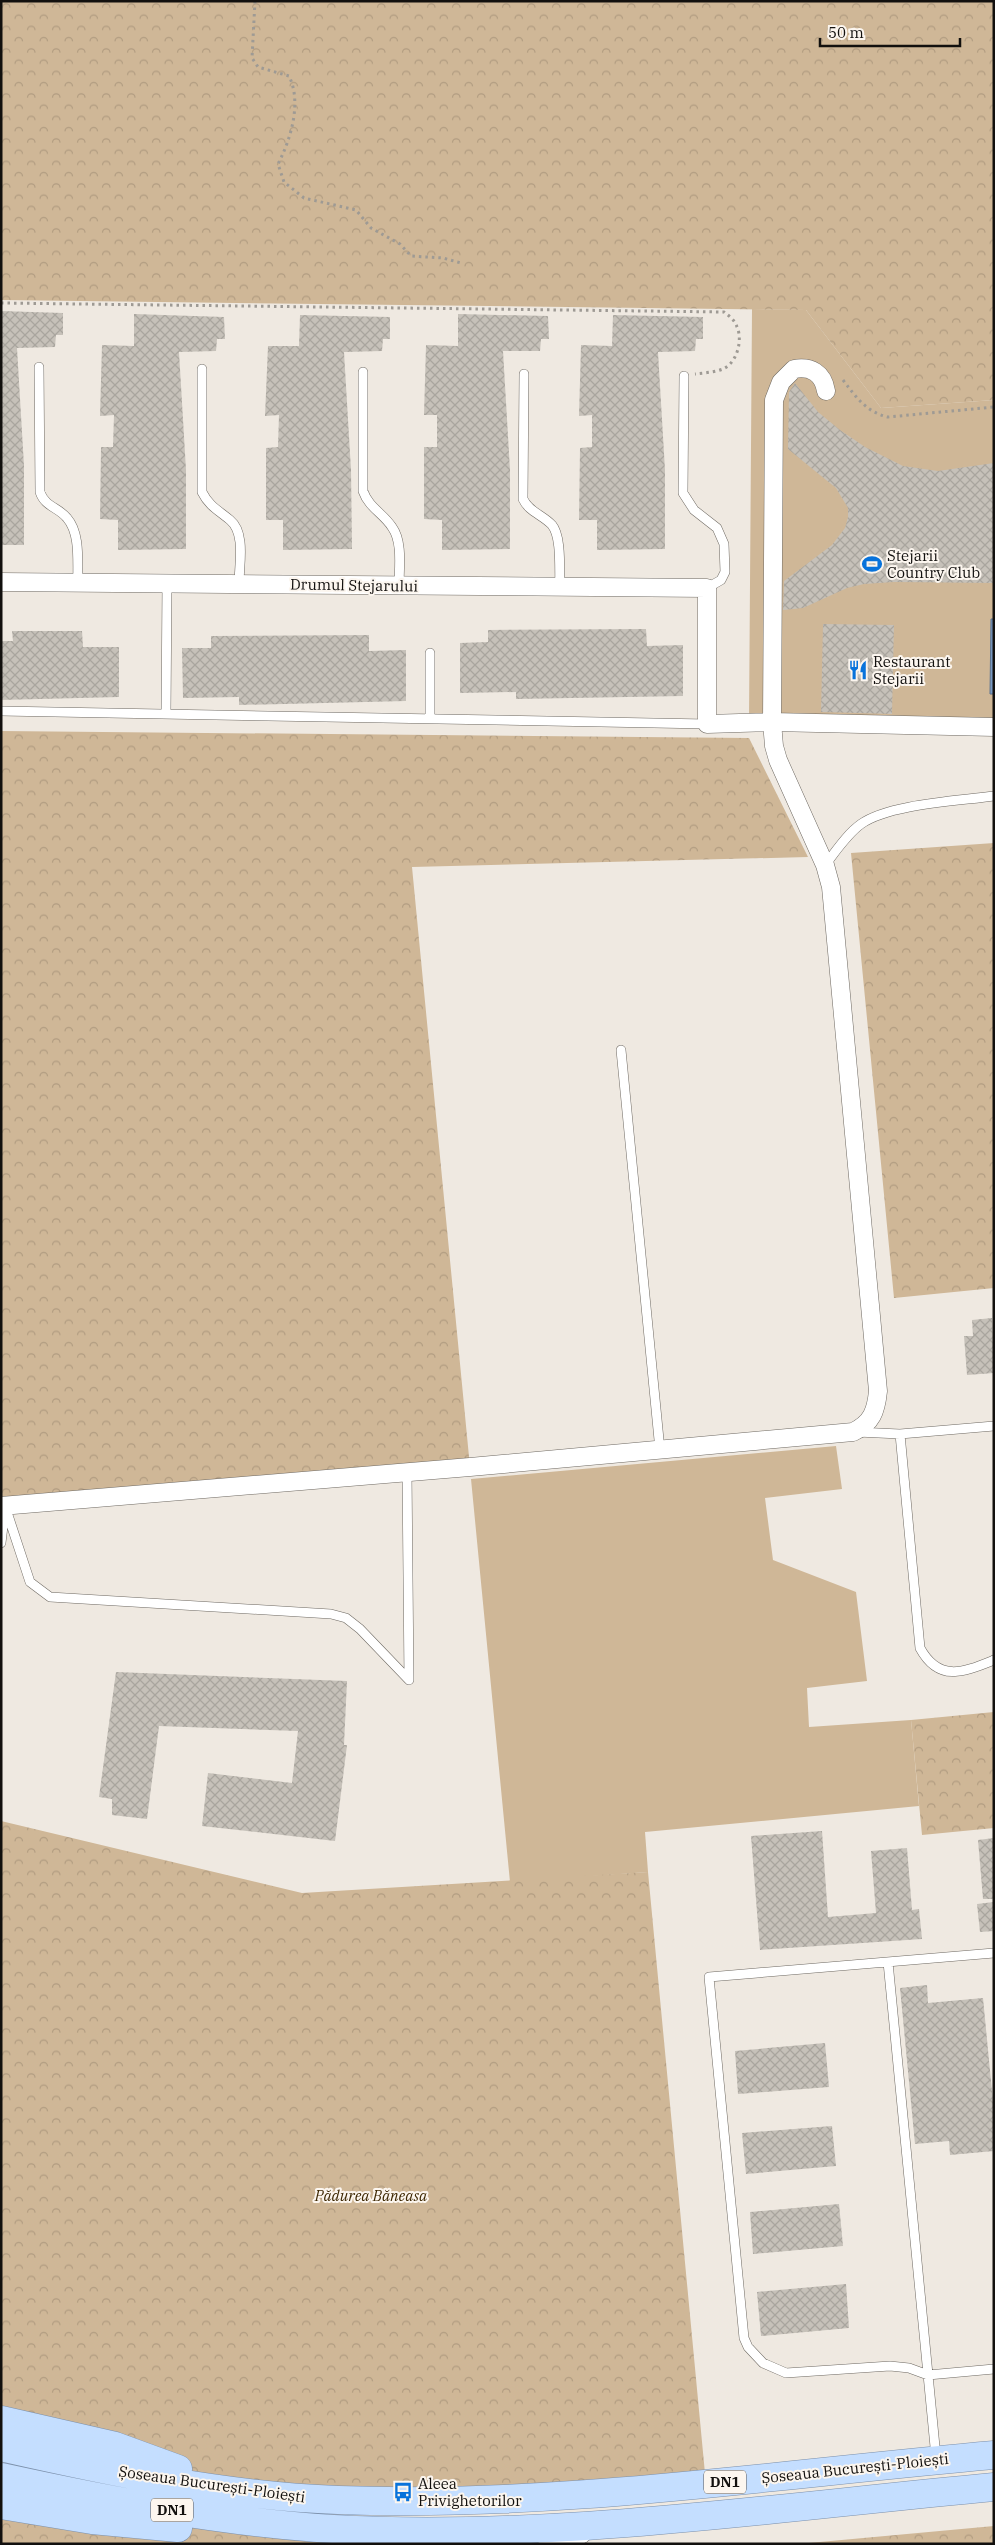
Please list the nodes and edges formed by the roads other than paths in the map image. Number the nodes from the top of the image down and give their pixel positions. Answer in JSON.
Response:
{"nodes":[{"id":1,"x":39,"y":367,"type":"dead end"},
{"id":2,"x":202,"y":369,"type":"dead end"},
{"id":3,"x":363,"y":372,"type":"dead end"},
{"id":4,"x":524,"y":374,"type":"dead end"},
{"id":5,"x":684,"y":376,"type":"road end"},
{"id":6,"x":826,"y":391,"type":"dead end"},
{"id":7,"x":1,"y":582,"type":"edge"},
{"id":8,"x":78,"y":583,"type":"junction"},
{"id":9,"x":167,"y":584,"type":"junction"},
{"id":10,"x":239,"y":584,"type":"junction"},
{"id":11,"x":399,"y":586,"type":"junction"},
{"id":12,"x":560,"y":587,"type":"junction"},
{"id":13,"x":707,"y":588,"type":"junction"},
{"id":14,"x":430,"y":653,"type":"dead end"},
{"id":15,"x":1,"y":711,"type":"edge"},
{"id":16,"x":166,"y":714,"type":"junction"},
{"id":17,"x":430,"y":719,"type":"junction"},
{"id":18,"x":772,"y":722,"type":"junction"},
{"id":19,"x":708,"y":724,"type":"junction"},
{"id":20,"x":994,"y":727,"type":"edge"},
{"id":21,"x":994,"y":796,"type":"edge"},
{"id":22,"x":825,"y":865,"type":"junction"},
{"id":23,"x":621,"y":1050,"type":"dead end"},
{"id":24,"x":994,"y":1426,"type":"edge"},
{"id":25,"x":853,"y":1432,"type":"junction"},
{"id":26,"x":900,"y":1434,"type":"junction"},
{"id":27,"x":660,"y":1450,"type":"junction"},
{"id":28,"x":407,"y":1472,"type":"junction"},
{"id":29,"x":3,"y":1506,"type":"edge"},
{"id":30,"x":1,"y":1543,"type":"edge"},
{"id":31,"x":994,"y":1660,"type":"edge"},
{"id":32,"x":994,"y":1953,"type":"edge"},
{"id":33,"x":888,"y":1962,"type":"junction"},
{"id":34,"x":994,"y":2369,"type":"edge"},
{"id":35,"x":928,"y":2375,"type":"junction"},
{"id":36,"x":1,"y":2420,"type":"edge"},
{"id":37,"x":1,"y":2447,"type":"edge"},
{"id":38,"x":994,"y":2455,"type":"edge"},
{"id":39,"x":937,"y":2460,"type":"junction"},
{"id":40,"x":1,"y":2477,"type":"edge"},
{"id":41,"x":994,"y":2487,"type":"edge"},
{"id":42,"x":240,"y":2492,"type":"junction"},
{"id":43,"x":1,"y":2505,"type":"edge"},
{"id":44,"x":239,"y":2521,"type":"junction"},
{"id":45,"x":614,"y":2523,"type":"junction"},
{"id":46,"x":334,"y":2529,"type":"junction"},
{"id":47,"x":399,"y":2544,"type":"edge"},
{"id":48,"x":549,"y":2544,"type":"edge"}],
"edges":[{"from":1,"to":8,"type":"lane"},
{"from":2,"to":10,"type":"lane"},
{"from":3,"to":11,"type":"lane"},
{"from":4,"to":12,"type":"lane"},
{"from":5,"to":13,"type":"lane"},
{"from":6,"to":18,"type":"street"},
{"from":7,"to":8,"type":"street","name":"Drumul Stejarului"},
{"from":8,"to":9,"type":"street","name":"Drumul Stejarului"},
{"from":9,"to":10,"type":"street","name":"Drumul Stejarului"},
{"from":9,"to":16,"type":"lane"},
{"from":10,"to":11,"type":"street","name":"Drumul Stejarului"},
{"from":11,"to":12,"type":"street","name":"Drumul Stejarului"},
{"from":12,"to":13,"type":"street","name":"Drumul Stejarului"},
{"from":13,"to":19,"type":"street"},
{"from":14,"to":17,"type":"lane"},
{"from":15,"to":16,"type":"lane"},
{"from":16,"to":17,"type":"lane"},
{"from":17,"to":19,"type":"lane"},
{"from":18,"to":19,"type":"street"},
{"from":18,"to":20,"type":"street"},
{"from":18,"to":22,"type":"street"},
{"from":21,"to":22,"type":"lane"},
{"from":22,"to":25,"type":"street"},
{"from":23,"to":27,"type":"lane"},
{"from":24,"to":26,"type":"lane"},
{"from":25,"to":26,"type":"lane"},
{"from":25,"to":27,"type":"street"},
{"from":26,"to":31,"type":"lane"},
{"from":27,"to":28,"type":"street"},
{"from":28,"to":29,"type":"street"},
{"from":28,"to":29,"type":"lane"},
{"from":29,"to":30,"type":"lane"},
{"from":32,"to":33,"type":"lane"},
{"from":33,"to":35,"type":"lane"},
{"from":33,"to":35,"type":"lane"},
{"from":34,"to":35,"type":"lane"},
{"from":35,"to":39,"type":"lane"},
{"from":36,"to":42,"type":"highway"},
{"from":37,"to":42,"type":"highway","name":"Șoseaua București-Ploiești","number":"DN1"},
{"from":38,"to":39,"type":"highway","name":"Șoseaua București-Ploiești","number":"DN1"},
{"from":39,"to":42,"type":"highway","name":"Șoseaua București-Ploiești","number":"DN1"},
{"from":40,"to":44,"type":"highway","name":"Șoseaua București-Ploiești","number":"DN1"},
{"from":41,"to":45,"type":"highway","name":"Șoseaua București-Ploiești","number":"DN1"},
{"from":43,"to":44,"type":"highway"},
{"from":44,"to":46,"type":"highway","name":"Șoseaua București-Ploiești","number":"DN1"},
{"from":45,"to":46,"type":"highway","name":"Șoseaua București-Ploiești","number":"DN1"},
{"from":45,"to":48,"type":"street"},
{"from":46,"to":47,"type":"street"}]}
